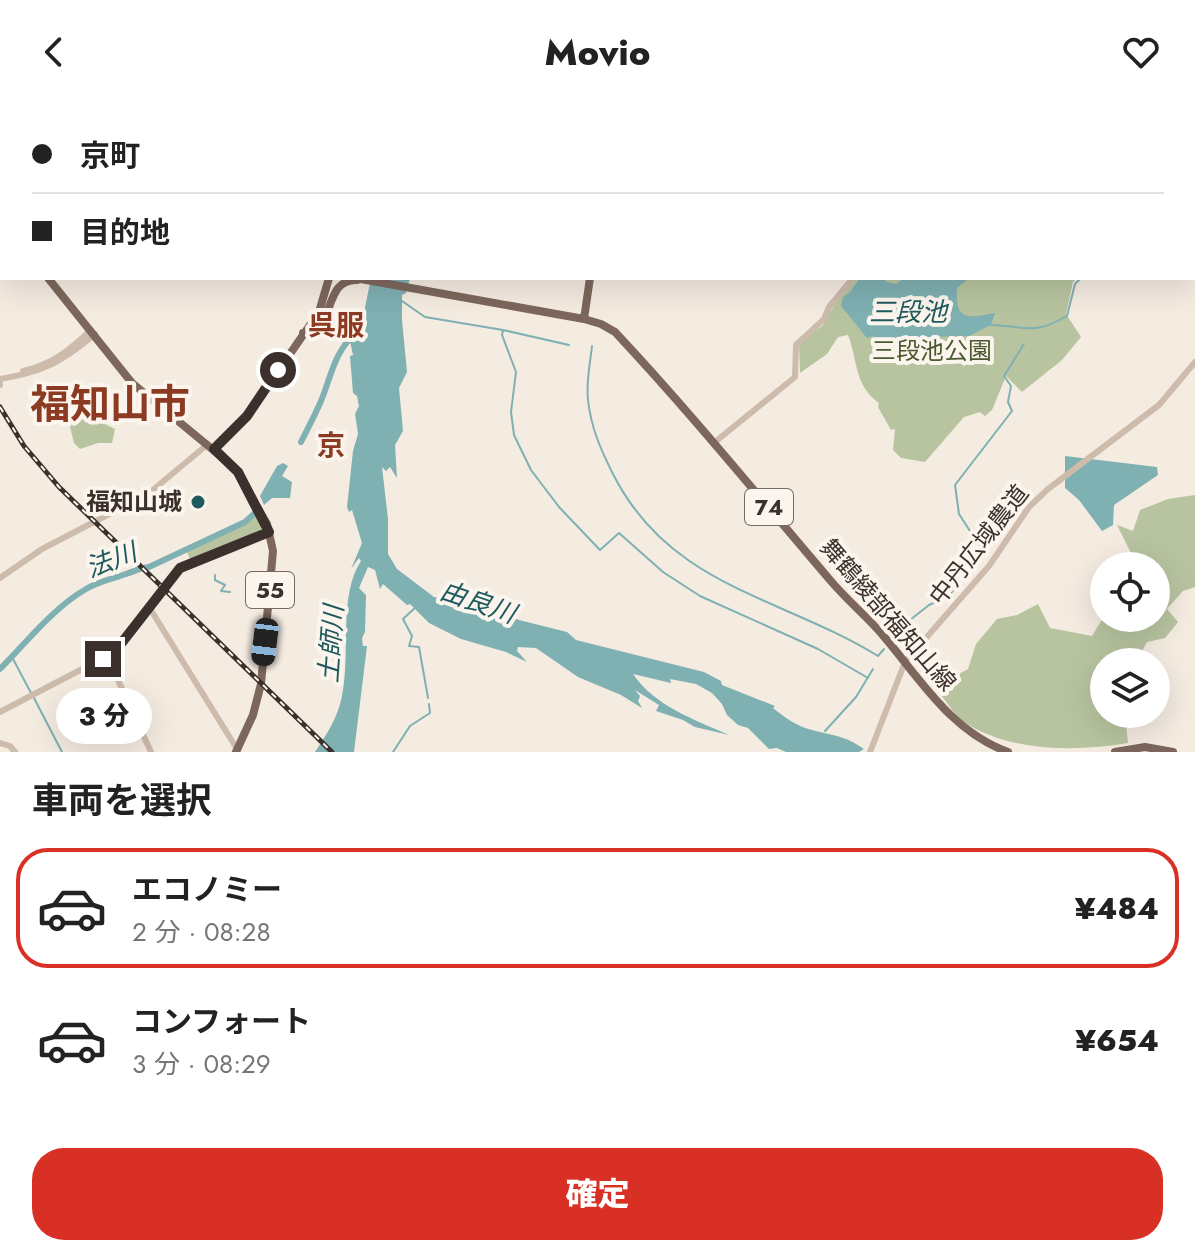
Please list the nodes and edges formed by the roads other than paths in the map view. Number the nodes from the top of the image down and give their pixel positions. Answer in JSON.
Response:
{"nodes":[{"id":1,"x":50,"y":280,"type":"edge"},
{"id":2,"x":327,"y":280,"type":"edge"},
{"id":3,"x":349,"y":280,"type":"edge"},
{"id":4,"x":360,"y":280,"type":"edge"},
{"id":5,"x":590,"y":280,"type":"edge"},
{"id":6,"x":851,"y":280,"type":"edge"},
{"id":7,"x":581,"y":319,"type":"junction"},
{"id":8,"x":93,"y":332,"type":"junction"},
{"id":9,"x":302,"y":333,"type":"junction"},
{"id":10,"x":1195,"y":362,"type":"edge"},
{"id":11,"x":0,"y":381,"type":"edge"},
{"id":12,"x":715,"y":442,"type":"junction"},
{"id":13,"x":211,"y":447,"type":"junction"},
{"id":14,"x":269,"y":532,"type":"junction"},
{"id":15,"x":0,"y":578,"type":"edge"},
{"id":16,"x":149,"y":607,"type":"junction"},
{"id":17,"x":107,"y":656,"type":"junction"},
{"id":18,"x":905,"y":662,"type":"junction"},
{"id":19,"x":0,"y":712,"type":"edge"},
{"id":20,"x":0,"y":743,"type":"edge"},
{"id":21,"x":237,"y":751,"type":"edge"},
{"id":22,"x":15,"y":752,"type":"edge"},
{"id":23,"x":151,"y":752,"type":"edge"},
{"id":24,"x":870,"y":752,"type":"edge"},
{"id":25,"x":1008,"y":752,"type":"edge"},
{"id":26,"x":1115,"y":752,"type":"edge"},
{"id":27,"x":1173,"y":752,"type":"edge"}],
"edges":[{"from":1,"to":8,"type":"main road"},
{"from":2,"to":9,"type":"main road"},
{"from":3,"to":9,"type":"main road"},
{"from":4,"to":7,"type":"main road","name":"舞鶴綾部福知山線"},
{"from":5,"to":7,"type":"main road"},
{"from":6,"to":12,"type":"street"},
{"from":7,"to":12,"type":"main road","name":"舞鶴綾部福知山線","number":"74"},
{"from":8,"to":11,"type":"street"},
{"from":8,"to":13,"type":"main road"},
{"from":9,"to":13,"type":"main road"},
{"from":9,"to":13,"type":"main road"},
{"from":10,"to":18,"type":"street","name":"中丹広域農道"},
{"from":12,"to":18,"type":"main road","name":"舞鶴綾部福知山線","number":"74"},
{"from":13,"to":14,"type":"main road","number":"55"},
{"from":13,"to":15,"type":"street"},
{"from":14,"to":16,"type":"street"},
{"from":14,"to":21,"type":"main road","number":"55"},
{"from":16,"to":17,"type":"street"},
{"from":16,"to":21,"type":"street"},
{"from":17,"to":19,"type":"street"},
{"from":17,"to":23,"type":"street"},
{"from":18,"to":24,"type":"street","name":"中丹広域農道"},
{"from":18,"to":25,"type":"main road","name":"舞鶴綾部福知山線","number":"74"},
{"from":20,"to":22,"type":"street"},
{"from":26,"to":27,"type":"main road"}]}
